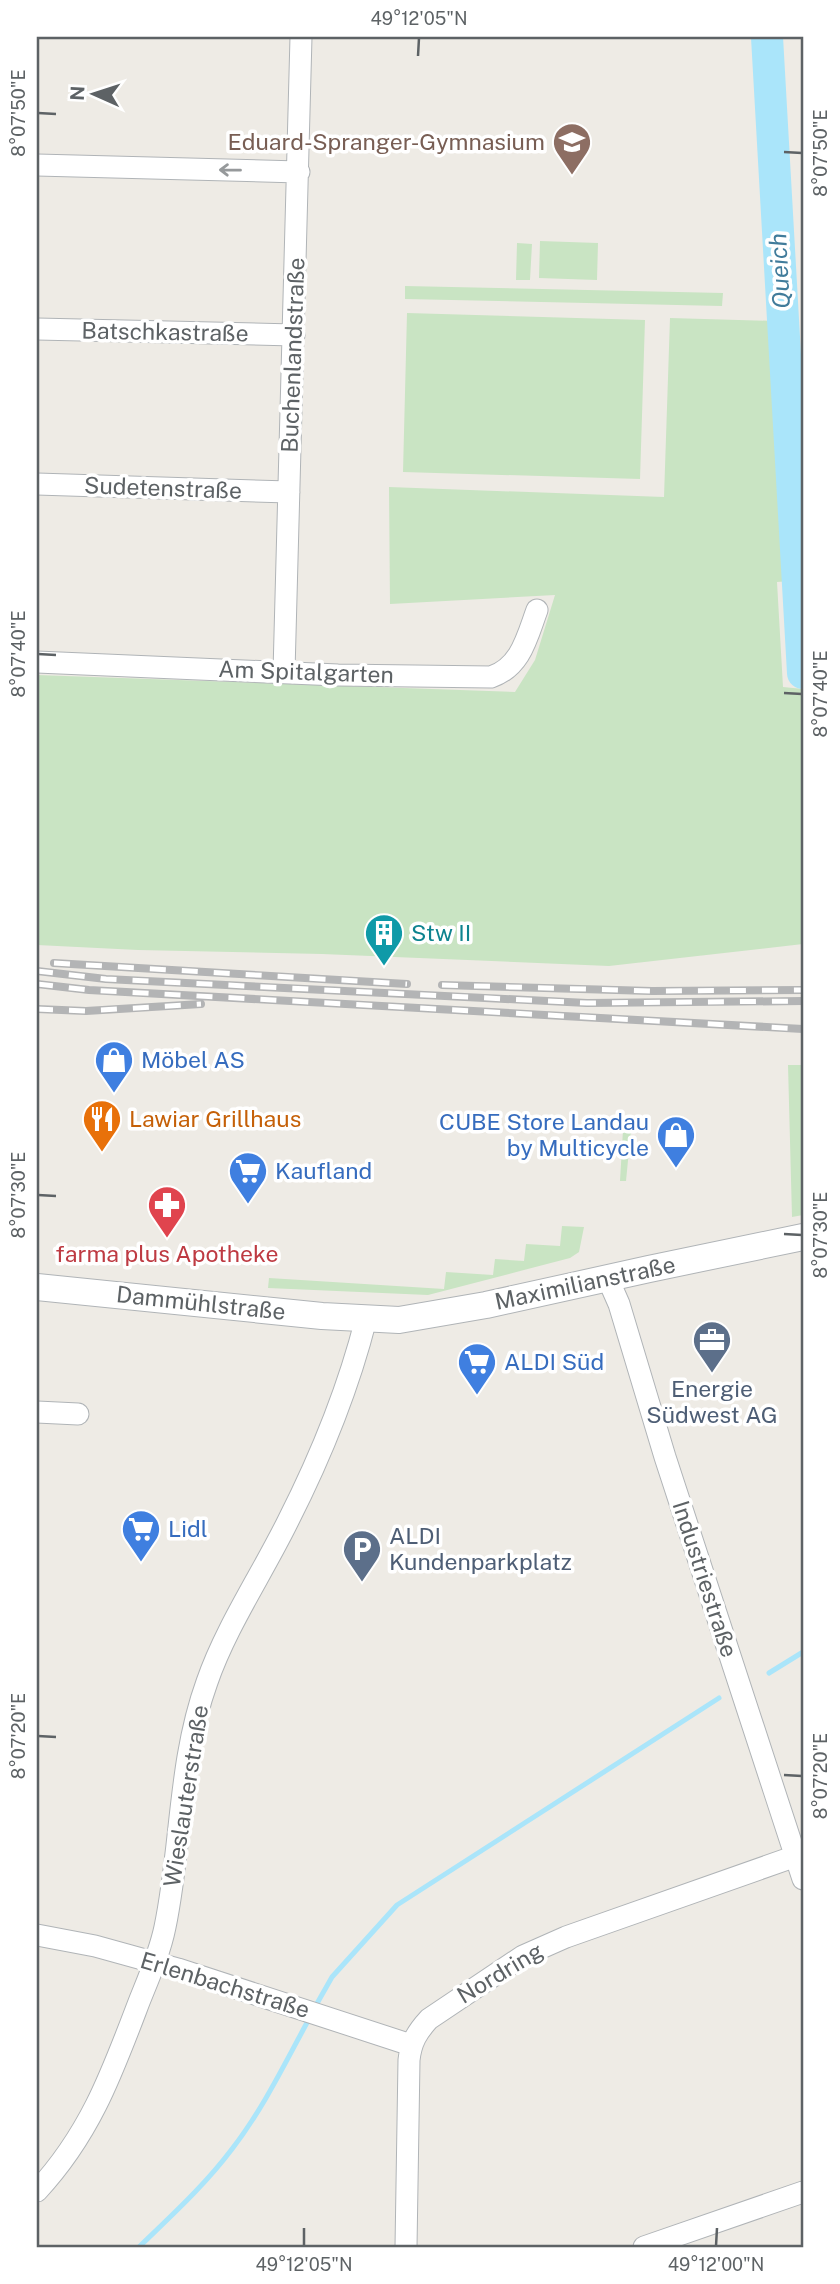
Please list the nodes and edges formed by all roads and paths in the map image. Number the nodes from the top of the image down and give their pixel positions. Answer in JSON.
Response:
{"nodes":[{"id":1,"x":301,"y":37,"type":"edge"},
{"id":2,"x":37,"y":165,"type":"edge"},
{"id":3,"x":299,"y":172,"type":"junction"},
{"id":4,"x":37,"y":329,"type":"edge"},
{"id":5,"x":294,"y":335,"type":"junction"},
{"id":6,"x":37,"y":484,"type":"edge"},
{"id":7,"x":289,"y":492,"type":"junction"},
{"id":8,"x":537,"y":610,"type":"dead end"},
{"id":9,"x":37,"y":662,"type":"edge"},
{"id":10,"x":284,"y":672,"type":"junction"},
{"id":11,"x":797,"y":1238,"type":"edge"},
{"id":12,"x":608,"y":1279,"type":"junction"},
{"id":13,"x":37,"y":1287,"type":"edge"},
{"id":14,"x":366,"y":1319,"type":"junction"},
{"id":15,"x":37,"y":1412,"type":"edge"},
{"id":16,"x":78,"y":1414,"type":"dead end"},
{"id":17,"x":801,"y":1870,"type":"edge"},
{"id":18,"x":37,"y":1935,"type":"edge"},
{"id":19,"x":154,"y":1962,"type":"junction"},
{"id":20,"x":411,"y":2045,"type":"junction"},
{"id":21,"x":37,"y":2191,"type":"edge"},
{"id":22,"x":803,"y":2192,"type":"edge"},
{"id":23,"x":406,"y":2247,"type":"edge"},
{"id":24,"x":644,"y":2247,"type":"edge"}],
"edges":[{"from":1,"to":3,"type":"street","name":"Buchenlandstraße"},
{"from":3,"to":2,"type":"street","one_way":true},
{"from":3,"to":5,"type":"street","name":"Buchenlandstraße"},
{"from":4,"to":5,"type":"street","name":"Batschkastraße"},
{"from":5,"to":7,"type":"street","name":"Buchenlandstraße"},
{"from":6,"to":7,"type":"street","name":"Sudetenstraße"},
{"from":7,"to":10,"type":"street","name":"Buchenlandstraße"},
{"from":8,"to":10,"type":"street","name":"Am Spitalgarten"},
{"from":9,"to":10,"type":"street","name":"Am Spitalgarten"},
{"from":11,"to":12,"type":"street","name":"Maximilianstraße"},
{"from":12,"to":14,"type":"street","name":"Maximilianstraße"},
{"from":12,"to":17,"type":"street","name":"Industriestraße"},
{"from":13,"to":14,"type":"street","name":"Dammühlstraße"},
{"from":14,"to":19,"type":"street","name":"Wieslauterstraße"},
{"from":15,"to":16,"type":"street"},
{"from":17,"to":20,"type":"street","name":"Nordring"},
{"from":18,"to":19,"type":"street","name":"Erlenbachstraße"},
{"from":19,"to":20,"type":"street","name":"Erlenbachstraße"},
{"from":19,"to":21,"type":"street","name":"Wieslauterstraße"},
{"from":20,"to":23,"type":"street"},
{"from":22,"to":24,"type":"street"}]}
